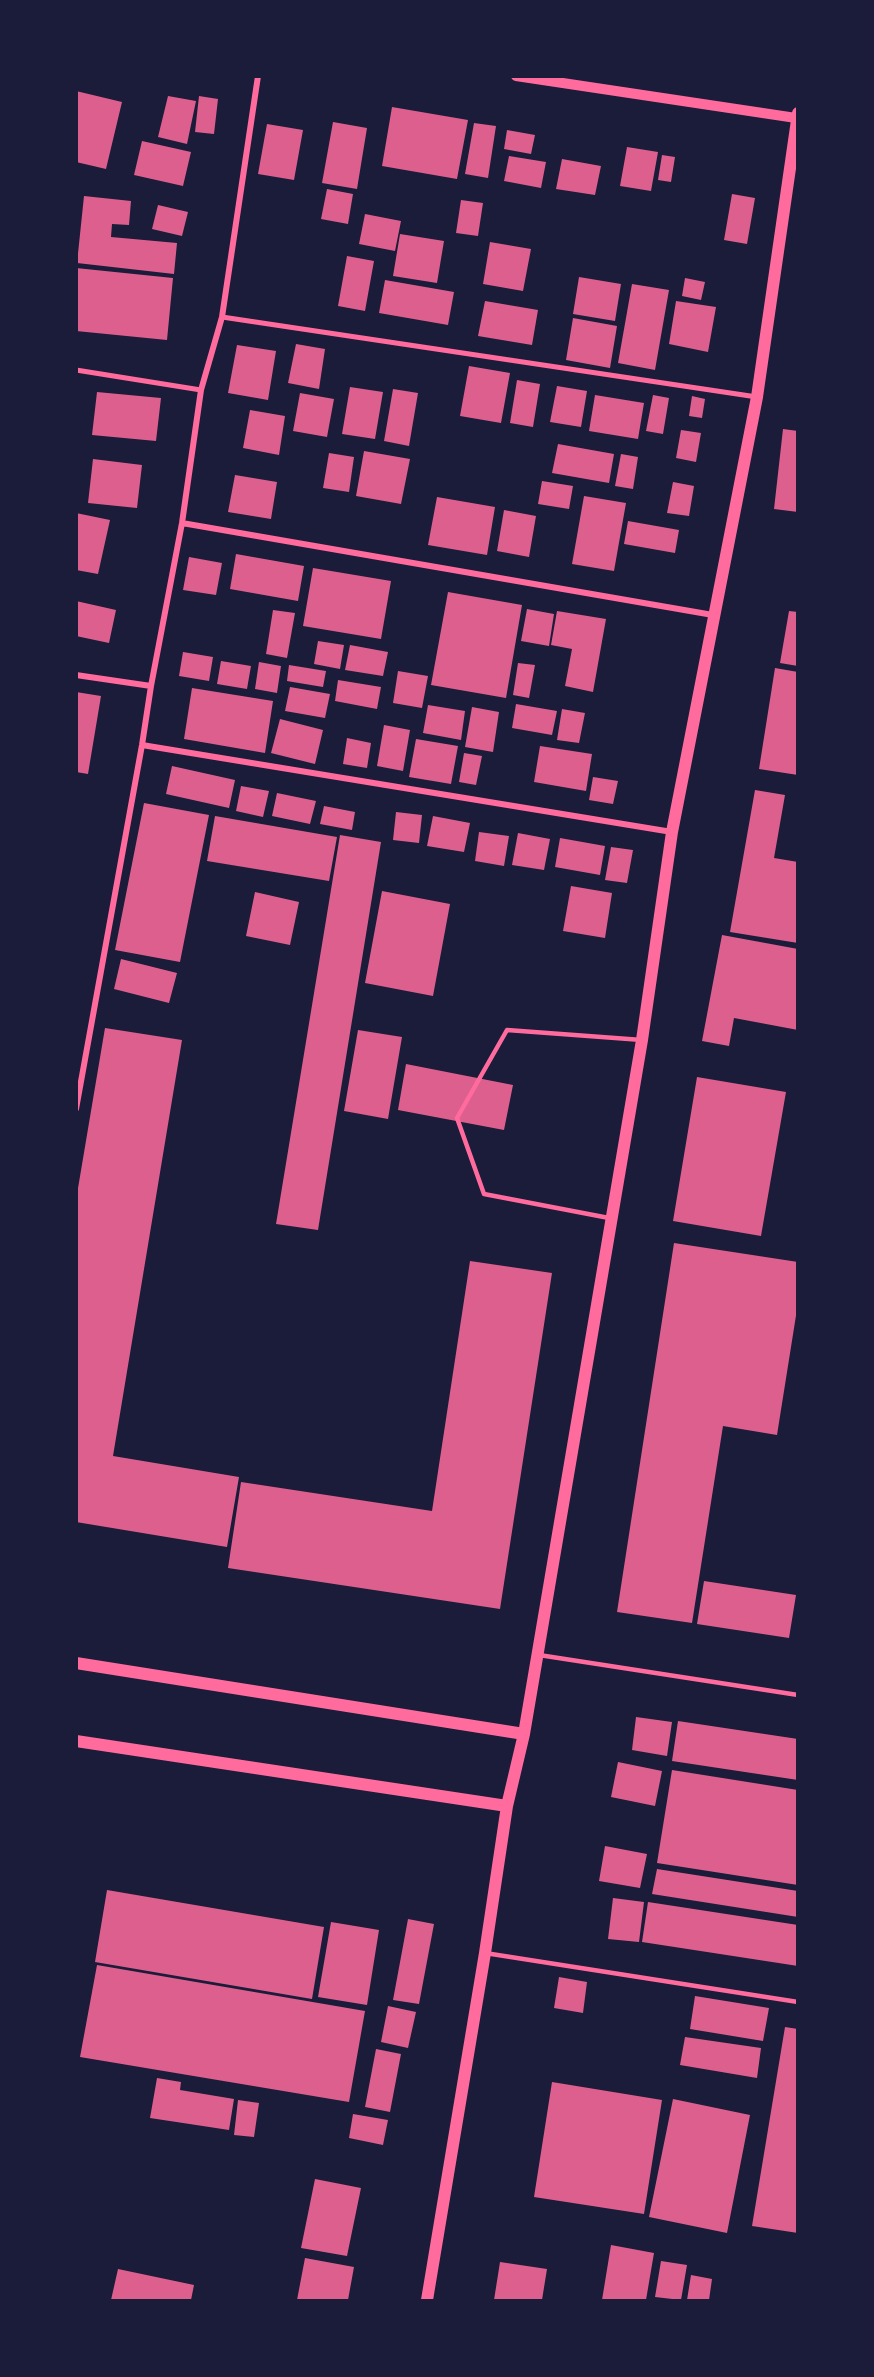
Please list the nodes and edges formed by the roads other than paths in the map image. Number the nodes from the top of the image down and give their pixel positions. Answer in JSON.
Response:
{"nodes":[{"id":1,"x":258,"y":76,"type":"edge"},
{"id":2,"x":516,"y":76,"type":"edge"},
{"id":3,"x":797,"y":115,"type":"edge"},
{"id":4,"x":222,"y":317,"type":"junction"},
{"id":5,"x":76,"y":370,"type":"edge"},
{"id":6,"x":201,"y":390,"type":"junction"},
{"id":7,"x":757,"y":397,"type":"junction"},
{"id":8,"x":182,"y":524,"type":"junction"},
{"id":9,"x":713,"y":615,"type":"junction"},
{"id":10,"x":76,"y":675,"type":"edge"},
{"id":11,"x":151,"y":686,"type":"junction"},
{"id":12,"x":142,"y":745,"type":"junction"},
{"id":13,"x":672,"y":832,"type":"junction"},
{"id":14,"x":642,"y":1040,"type":"junction"},
{"id":15,"x":76,"y":1109,"type":"edge"},
{"id":16,"x":612,"y":1219,"type":"junction"},
{"id":17,"x":537,"y":1655,"type":"junction"},
{"id":18,"x":76,"y":1663,"type":"edge"},
{"id":19,"x":798,"y":1695,"type":"edge"},
{"id":20,"x":524,"y":1734,"type":"junction"},
{"id":21,"x":76,"y":1741,"type":"edge"},
{"id":22,"x":507,"y":1806,"type":"junction"},
{"id":23,"x":485,"y":1953,"type":"junction"},
{"id":24,"x":798,"y":2002,"type":"edge"},
{"id":25,"x":427,"y":2301,"type":"edge"}],
"edges":[{"from":1,"to":4,"type":"street"},
{"from":2,"to":3,"type":"street"},
{"from":3,"to":7,"type":"main road"},
{"from":4,"to":6,"type":"street"},
{"from":4,"to":7,"type":"street"},
{"from":5,"to":6,"type":"street"},
{"from":6,"to":8,"type":"street"},
{"from":7,"to":9,"type":"main road"},
{"from":8,"to":9,"type":"street"},
{"from":8,"to":11,"type":"street"},
{"from":9,"to":13,"type":"main road"},
{"from":10,"to":11,"type":"street"},
{"from":11,"to":12,"type":"street"},
{"from":12,"to":13,"type":"street"},
{"from":12,"to":15,"type":"street"},
{"from":13,"to":14,"type":"main road"},
{"from":14,"to":16,"type":"main road"},
{"from":14,"to":16,"type":"lane"},
{"from":16,"to":17,"type":"main road"},
{"from":17,"to":19,"type":"lane"},
{"from":17,"to":20,"type":"main road"},
{"from":18,"to":20,"type":"main road"},
{"from":20,"to":22,"type":"main road"},
{"from":21,"to":22,"type":"main road"},
{"from":22,"to":23,"type":"main road"},
{"from":23,"to":24,"type":"lane"},
{"from":23,"to":25,"type":"main road"}]}
